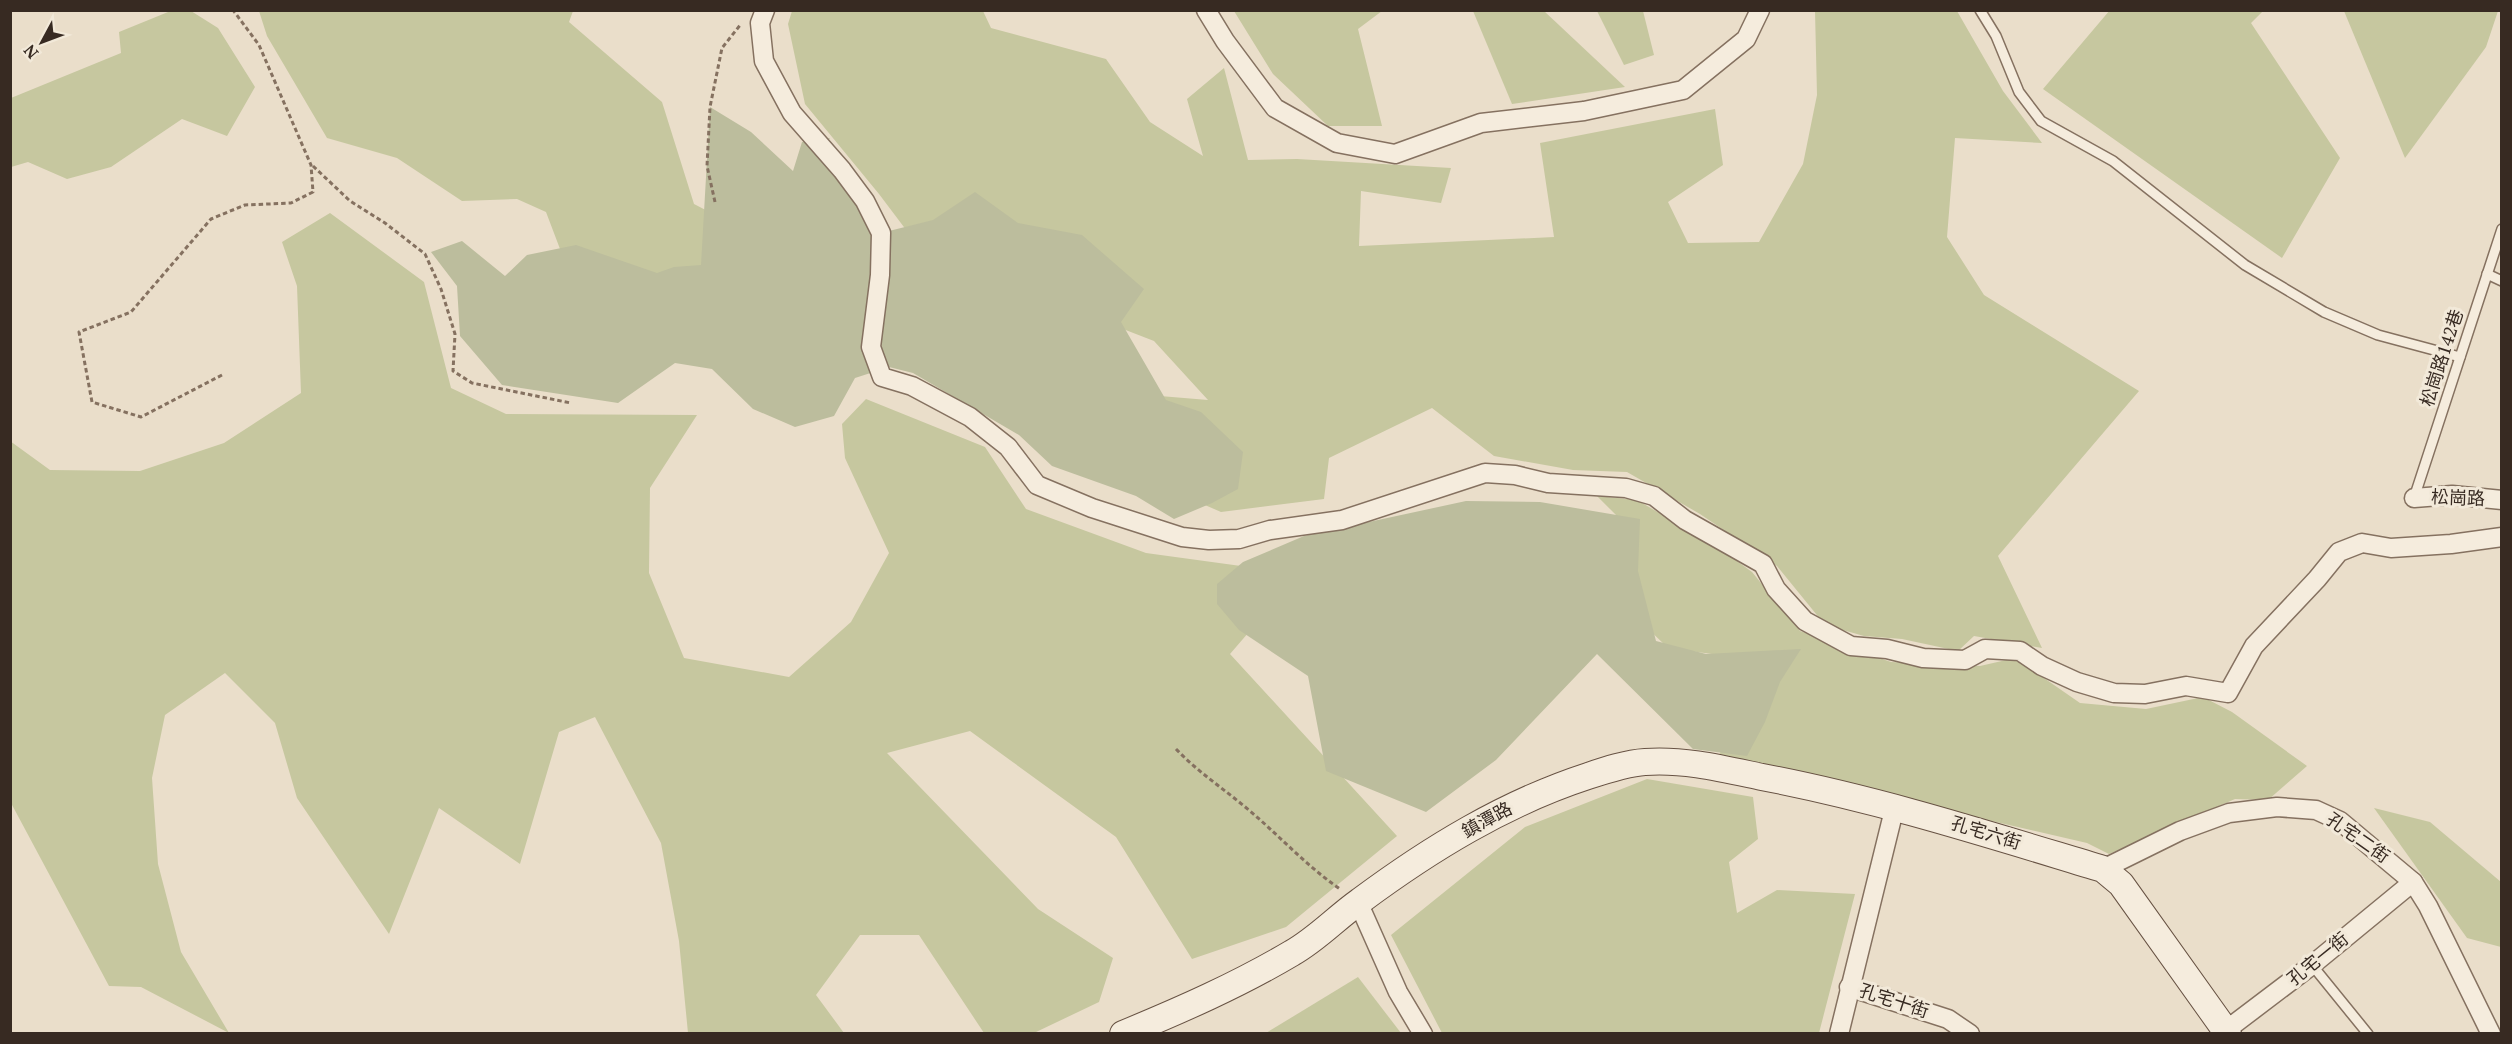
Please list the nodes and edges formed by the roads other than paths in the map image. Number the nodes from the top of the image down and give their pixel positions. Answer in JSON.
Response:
{"nodes":[{"id":1,"x":765,"y":10,"type":"edge"},
{"id":2,"x":1206,"y":10,"type":"edge"},
{"id":3,"x":1760,"y":10,"type":"edge"},
{"id":4,"x":1980,"y":10,"type":"edge"},
{"id":5,"x":2502,"y":229,"type":"edge"},
{"id":6,"x":2487,"y":274,"type":"junction"},
{"id":7,"x":2502,"y":281,"type":"edge"},
{"id":8,"x":2460,"y":357,"type":"junction"},
{"id":9,"x":2415,"y":498,"type":"joint"},
{"id":10,"x":2502,"y":500,"type":"edge"},
{"id":11,"x":2502,"y":537,"type":"edge"},
{"id":12,"x":1895,"y":806,"type":"junction"},
{"id":13,"x":2103,"y":869,"type":"junction"},
{"id":14,"x":2413,"y":882,"type":"junction"},
{"id":15,"x":1358,"y":902,"type":"junction"},
{"id":16,"x":2312,"y":964,"type":"junction"},
{"id":17,"x":1849,"y":987,"type":"junction"},
{"id":18,"x":2225,"y":1032,"type":"edge"},
{"id":19,"x":1123,"y":1034,"type":"edge"},
{"id":20,"x":1424,"y":1034,"type":"edge"},
{"id":21,"x":1839,"y":1034,"type":"edge"},
{"id":22,"x":1970,"y":1034,"type":"edge"},
{"id":23,"x":2368,"y":1034,"type":"edge"},
{"id":24,"x":2491,"y":1034,"type":"edge"}],
"edges":[{"from":1,"to":11,"type":"street"},
{"from":2,"to":3,"type":"street"},
{"from":4,"to":8,"type":"lane"},
{"from":5,"to":6,"type":"lane","name":"松崗路142巷"},
{"from":6,"to":7,"type":"lane"},
{"from":6,"to":8,"type":"lane","name":"松崗路142巷"},
{"from":8,"to":9,"type":"lane","name":"松崗路142巷"},
{"from":9,"to":10,"type":"street","name":"松崗路"},
{"from":12,"to":13,"type":"street","name":"孔宅六街"},
{"from":12,"to":15,"type":"street","name":"鎮潭路"},
{"from":12,"to":17,"type":"street"},
{"from":13,"to":14,"type":"street","name":"孔宅二街"},
{"from":13,"to":18,"type":"street","name":"孔宅六街"},
{"from":14,"to":16,"type":"street","name":"孔宅一街"},
{"from":14,"to":24,"type":"street","name":"孔宅二街"},
{"from":15,"to":19,"type":"street","name":"鎮潭路"},
{"from":15,"to":20,"type":"street"},
{"from":16,"to":18,"type":"street","name":"孔宅一街"},
{"from":16,"to":23,"type":"lane"},
{"from":17,"to":21,"type":"street"},
{"from":17,"to":22,"type":"street","name":"孔宅十街"}]}
